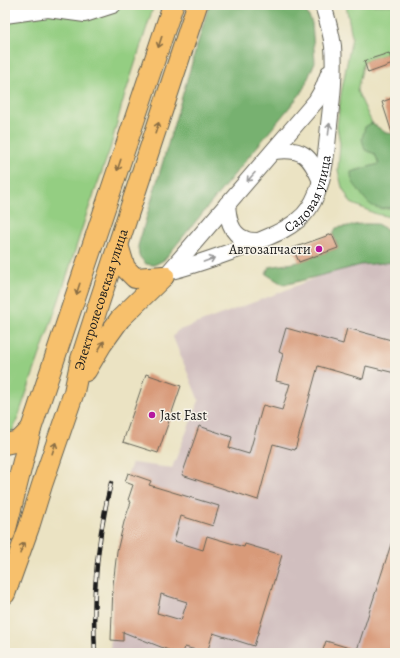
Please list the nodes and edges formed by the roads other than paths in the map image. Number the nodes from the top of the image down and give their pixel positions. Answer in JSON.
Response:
{"nodes":[{"id":1,"x":113,"y":5,"type":"edge"},
{"id":2,"x":172,"y":5,"type":"edge"},
{"id":3,"x":197,"y":5,"type":"edge"},
{"id":4,"x":322,"y":5,"type":"edge"},
{"id":5,"x":46,"y":6,"type":"edge"},
{"id":6,"x":5,"y":15,"type":"edge"},
{"id":7,"x":333,"y":58,"type":"junction"},
{"id":8,"x":274,"y":151,"type":"junction"},
{"id":9,"x":321,"y":181,"type":"junction"},
{"id":10,"x":227,"y":204,"type":"junction"},
{"id":11,"x":258,"y":241,"type":"junction"},
{"id":12,"x":118,"y":245,"type":"junction"},
{"id":13,"x":168,"y":274,"type":"junction"},
{"id":14,"x":74,"y":392,"type":"junction"},
{"id":15,"x":31,"y":429,"type":"junction"},
{"id":16,"x":5,"y":444,"type":"edge"},
{"id":17,"x":5,"y":466,"type":"edge"},
{"id":18,"x":17,"y":484,"type":"junction"},
{"id":19,"x":39,"y":493,"type":"junction"},
{"id":20,"x":5,"y":533,"type":"edge"},
{"id":21,"x":5,"y":594,"type":"edge"}],
"edges":[{"from":1,"to":5,"type":"street"},
{"from":2,"to":15,"type":"main road","name":"Электролесовская улица","one_way":true},
{"from":12,"to":3,"type":"main road","name":"Электролесовская улица","one_way":true},
{"from":4,"to":7,"type":"street","name":"Садовая улица"},
{"from":5,"to":6,"type":"street"},
{"from":7,"to":8,"type":"street","name":"Садовая улица"},
{"from":9,"to":7,"type":"street","name":"Садовая улица","one_way":true},
{"from":8,"to":9,"type":"street"},
{"from":8,"to":10,"type":"street","name":"Садовая улица","one_way":true},
{"from":9,"to":11,"type":"street","name":"Садовая улица"},
{"from":10,"to":11,"type":"street"},
{"from":10,"to":13,"type":"street","name":"Садовая улица"},
{"from":13,"to":11,"type":"street","name":"Садовая улица","one_way":true},
{"from":12,"to":13,"type":"main road"},
{"from":12,"to":14,"type":"main road","name":"Электролесовская улица"},
{"from":14,"to":13,"type":"main road","one_way":true},
{"from":19,"to":14,"type":"main road","name":"Электролесовская улица","one_way":true},
{"from":15,"to":16,"type":"main road"},
{"from":15,"to":18,"type":"main road","name":"Электролесовская улица"},
{"from":17,"to":18,"type":"main road"},
{"from":18,"to":19,"type":"main road"},
{"from":18,"to":20,"type":"main road","name":"Электролесовская улица"},
{"from":21,"to":19,"type":"main road","name":"Электролесовская улица","one_way":true}]}
